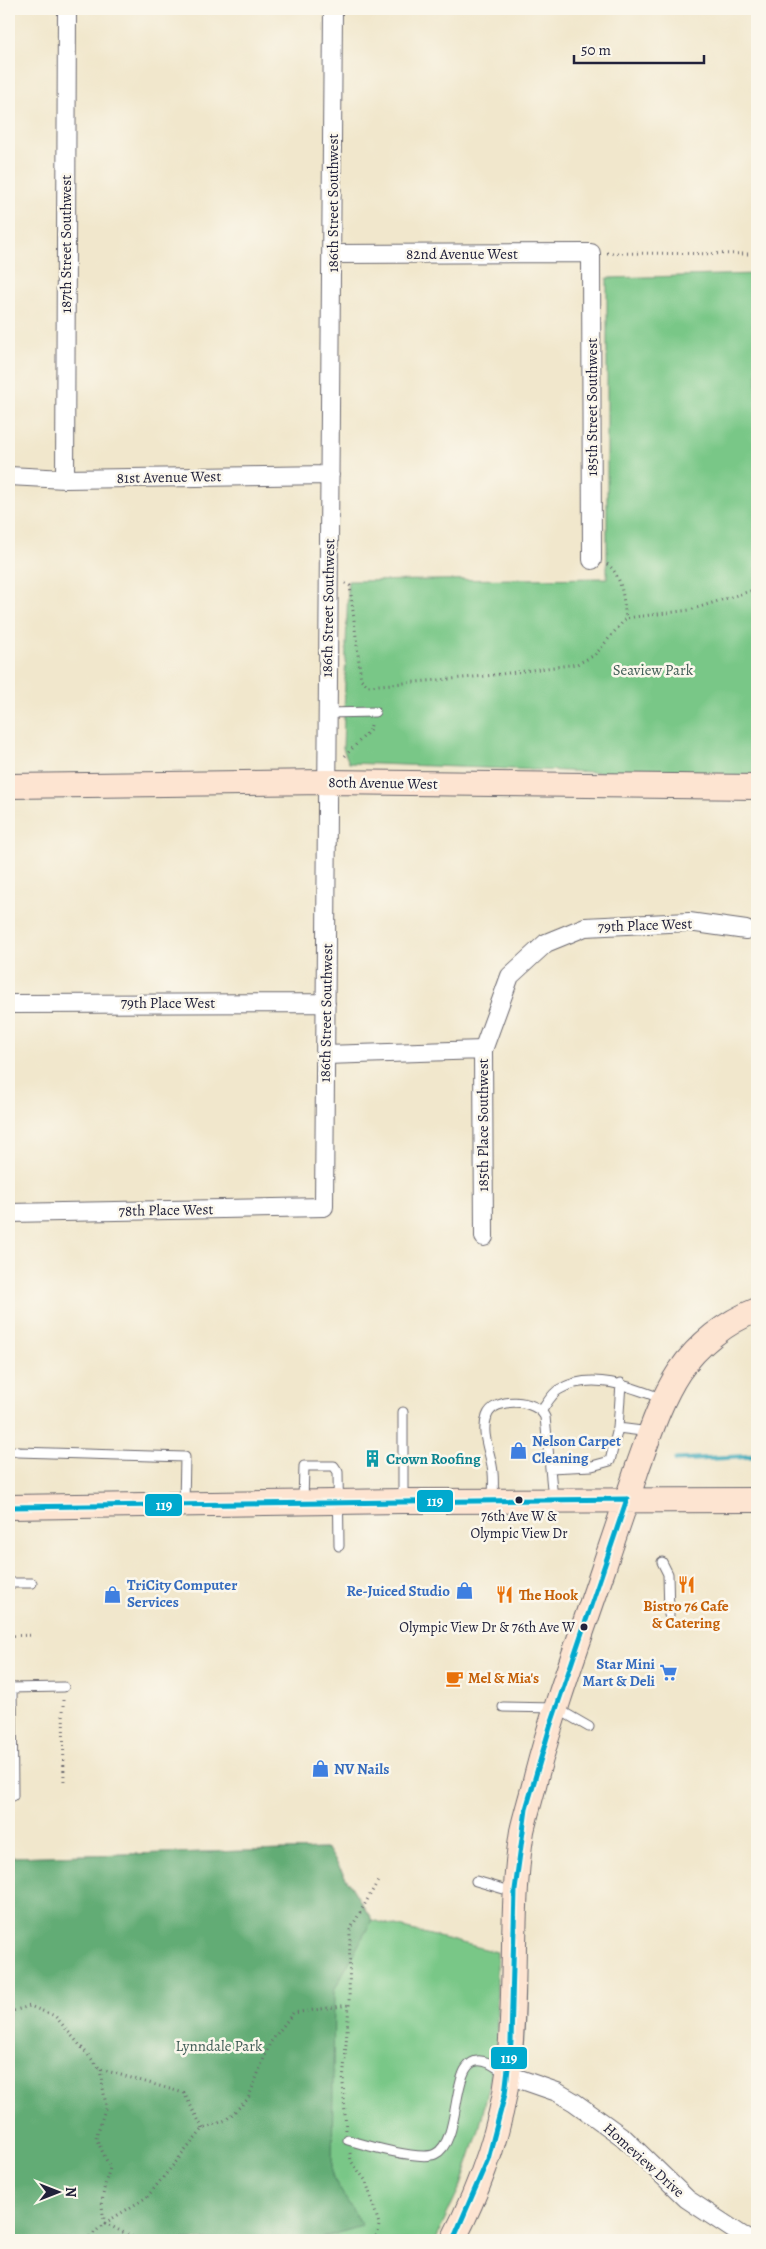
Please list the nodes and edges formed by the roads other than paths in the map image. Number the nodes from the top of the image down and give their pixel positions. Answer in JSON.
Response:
{"nodes":[{"id":1,"x":67,"y":9,"type":"edge"},
{"id":2,"x":334,"y":9,"type":"edge"},
{"id":3,"x":591,"y":253,"type":"joint"},
{"id":4,"x":333,"y":254,"type":"junction"},
{"id":5,"x":330,"y":475,"type":"junction"},
{"id":6,"x":9,"y":476,"type":"edge"},
{"id":7,"x":65,"y":479,"type":"junction"},
{"id":8,"x":592,"y":560,"type":"road end"},
{"id":9,"x":375,"y":712,"type":"road end"},
{"id":10,"x":327,"y":713,"type":"junction"},
{"id":11,"x":327,"y":782,"type":"junction"},
{"id":12,"x":9,"y":786,"type":"edge"},
{"id":13,"x":757,"y":787,"type":"edge"},
{"id":14,"x":746,"y":930,"type":"dead end"},
{"id":15,"x":546,"y":944,"type":"joint"},
{"id":16,"x":326,"y":1003,"type":"junction"},
{"id":17,"x":9,"y":1004,"type":"edge"},
{"id":18,"x":483,"y":1050,"type":"junction"},
{"id":19,"x":325,"y":1055,"type":"junction"},
{"id":20,"x":324,"y":1207,"type":"joint"},
{"id":21,"x":9,"y":1212,"type":"edge"},
{"id":22,"x":484,"y":1237,"type":"dead end"},
{"id":23,"x":757,"y":1310,"type":"edge"},
{"id":24,"x":621,"y":1383,"type":"junction"},
{"id":25,"x":664,"y":1400,"type":"junction"},
{"id":26,"x":542,"y":1410,"type":"junction"},
{"id":27,"x":403,"y":1412,"type":"dead end"},
{"id":28,"x":618,"y":1428,"type":"junction"},
{"id":29,"x":650,"y":1432,"type":"junction"},
{"id":30,"x":9,"y":1450,"type":"edge"},
{"id":31,"x":550,"y":1468,"type":"junction"},
{"id":32,"x":627,"y":1499,"type":"junction"},
{"id":33,"x":757,"y":1500,"type":"edge"},
{"id":34,"x":403,"y":1501,"type":"junction"},
{"id":35,"x":493,"y":1501,"type":"junction"},
{"id":36,"x":554,"y":1501,"type":"junction"},
{"id":37,"x":303,"y":1503,"type":"junction"},
{"id":38,"x":338,"y":1503,"type":"junction"},
{"id":39,"x":184,"y":1505,"type":"junction"},
{"id":40,"x":9,"y":1507,"type":"edge"},
{"id":41,"x":339,"y":1546,"type":"dead end"},
{"id":42,"x":662,"y":1562,"type":"dead end"},
{"id":43,"x":9,"y":1583,"type":"edge"},
{"id":44,"x":32,"y":1583,"type":"dead end"},
{"id":45,"x":669,"y":1615,"type":"dead end"},
{"id":46,"x":10,"y":1688,"type":"edge"},
{"id":47,"x":64,"y":1692,"type":"road end"},
{"id":48,"x":503,"y":1707,"type":"dead end"},
{"id":49,"x":556,"y":1708,"type":"junction"},
{"id":50,"x":589,"y":1727,"type":"dead end"},
{"id":51,"x":13,"y":1796,"type":"dead end"},
{"id":52,"x":476,"y":1881,"type":"dead end"},
{"id":53,"x":516,"y":1893,"type":"junction"},
{"id":54,"x":508,"y":2075,"type":"junction"},
{"id":55,"x":348,"y":2140,"type":"road end"},
{"id":56,"x":453,"y":2240,"type":"edge"},
{"id":57,"x":750,"y":2240,"type":"edge"}],
"edges":[{"from":1,"to":7,"type":"street","name":"187th Street Southwest"},
{"from":2,"to":4,"type":"street","name":"186th Street Southwest"},
{"from":3,"to":4,"type":"street","name":"82nd Avenue West"},
{"from":3,"to":8,"type":"street","name":"185th Street Southwest"},
{"from":4,"to":5,"type":"street","name":"186th Street Southwest"},
{"from":5,"to":7,"type":"street","name":"81st Avenue West"},
{"from":5,"to":10,"type":"street","name":"186th Street Southwest"},
{"from":6,"to":7,"type":"street","name":"81st Avenue West"},
{"from":9,"to":10,"type":"lane"},
{"from":10,"to":11,"type":"street","name":"186th Street Southwest"},
{"from":11,"to":12,"type":"street","name":"80th Avenue West"},
{"from":11,"to":13,"type":"street","name":"80th Avenue West"},
{"from":11,"to":16,"type":"street","name":"186th Street Southwest"},
{"from":14,"to":15,"type":"street","name":"79th Place West"},
{"from":15,"to":18,"type":"street","name":"185th Place Southwest"},
{"from":16,"to":17,"type":"street","name":"79th Place West"},
{"from":16,"to":19,"type":"street","name":"186th Street Southwest"},
{"from":18,"to":19,"type":"street"},
{"from":18,"to":22,"type":"street","name":"185th Place Southwest"},
{"from":19,"to":20,"type":"street","name":"186th Street Southwest"},
{"from":20,"to":21,"type":"street","name":"78th Place West"},
{"from":23,"to":25,"type":"street"},
{"from":24,"to":25,"type":"lane"},
{"from":24,"to":26,"type":"lane"},
{"from":24,"to":28,"type":"lane"},
{"from":25,"to":29,"type":"street"},
{"from":26,"to":31,"type":"lane"},
{"from":26,"to":35,"type":"lane"},
{"from":27,"to":34,"type":"lane"},
{"from":28,"to":29,"type":"lane"},
{"from":28,"to":31,"type":"lane"},
{"from":29,"to":32,"type":"street"},
{"from":30,"to":39,"type":"lane"},
{"from":31,"to":36,"type":"lane"},
{"from":32,"to":33,"type":"street"},
{"from":32,"to":36,"type":"street"},
{"from":32,"to":49,"type":"street"},
{"from":34,"to":35,"type":"street"},
{"from":34,"to":38,"type":"street"},
{"from":35,"to":36,"type":"street"},
{"from":37,"to":38,"type":"street"},
{"from":37,"to":38,"type":"lane"},
{"from":37,"to":39,"type":"street"},
{"from":38,"to":41,"type":"lane"},
{"from":39,"to":40,"type":"street"},
{"from":42,"to":45,"type":"lane"},
{"from":43,"to":44,"type":"lane"},
{"from":46,"to":47,"type":"lane"},
{"from":46,"to":51,"type":"lane"},
{"from":48,"to":49,"type":"lane"},
{"from":49,"to":50,"type":"lane"},
{"from":49,"to":53,"type":"street"},
{"from":52,"to":53,"type":"lane"},
{"from":53,"to":54,"type":"street"},
{"from":54,"to":55,"type":"lane"},
{"from":54,"to":56,"type":"street"},
{"from":54,"to":57,"type":"street","name":"Homeview Drive"}]}
